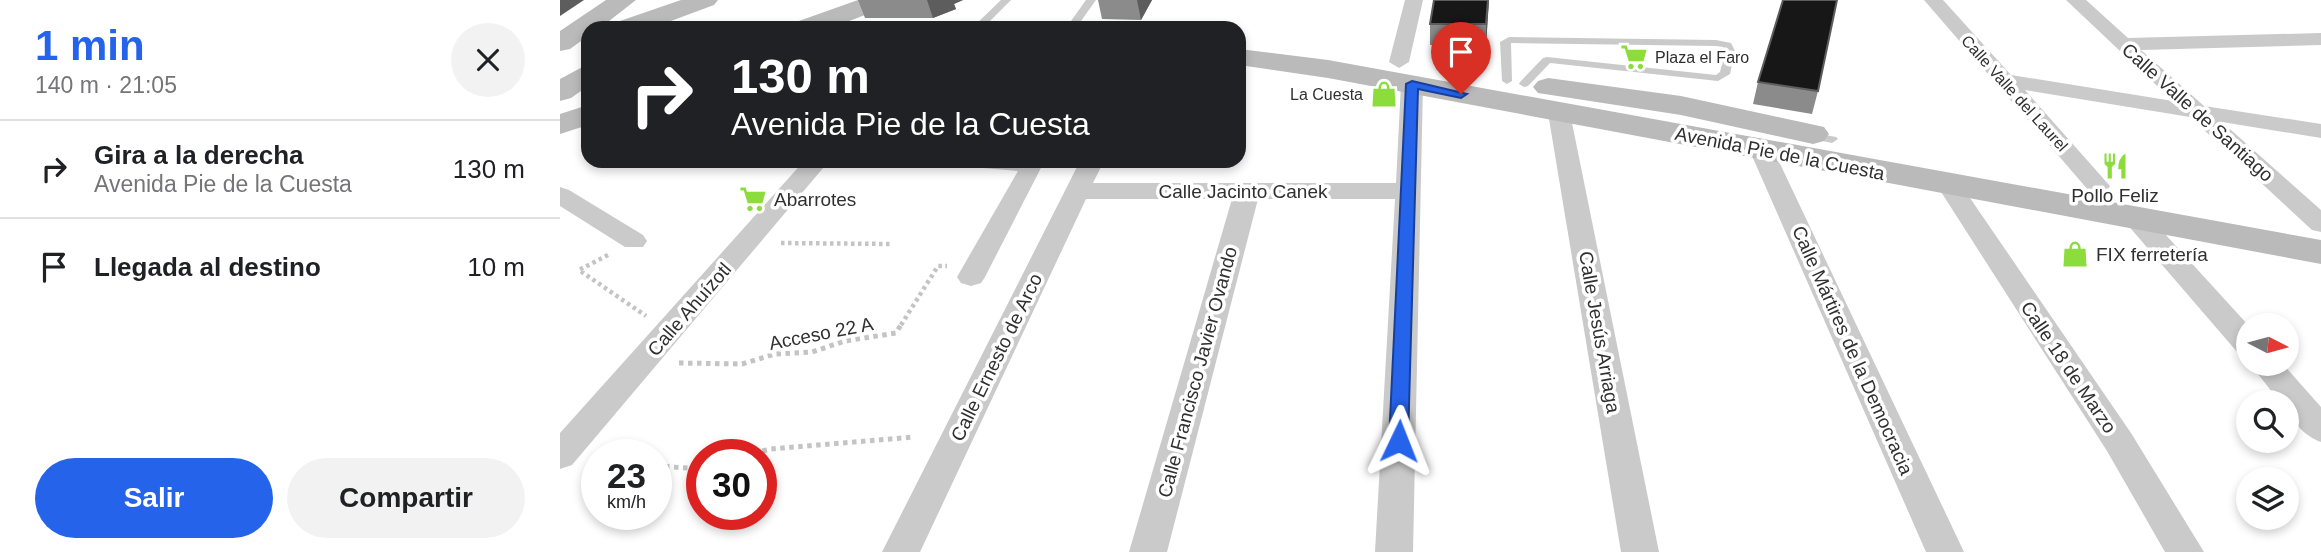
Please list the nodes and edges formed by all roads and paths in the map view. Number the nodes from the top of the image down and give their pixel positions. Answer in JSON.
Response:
{"nodes":[{"id":1,"x":623,"y":0,"type":"edge"},
{"id":2,"x":663,"y":0,"type":"edge"},
{"id":3,"x":705,"y":0,"type":"edge"},
{"id":4,"x":882,"y":0,"type":"edge"},
{"id":5,"x":1006,"y":0,"type":"edge"},
{"id":6,"x":1091,"y":0,"type":"edge"},
{"id":7,"x":1396,"y":0,"type":"edge"},
{"id":8,"x":1414,"y":0,"type":"edge"},
{"id":9,"x":1933,"y":0,"type":"edge"},
{"id":10,"x":2074,"y":0,"type":"edge"},
{"id":11,"x":597,"y":21,"type":"edge"},
{"id":12,"x":634,"y":21,"type":"edge"},
{"id":13,"x":645,"y":21,"type":"edge"},
{"id":14,"x":825,"y":21,"type":"edge"},
{"id":15,"x":984,"y":21,"type":"edge"},
{"id":16,"x":1076,"y":21,"type":"edge"},
{"id":17,"x":1246,"y":37,"type":"edge"},
{"id":18,"x":2321,"y":39,"type":"edge"},
{"id":19,"x":2124,"y":44,"type":"junction"},
{"id":20,"x":1246,"y":57,"type":"edge"},
{"id":21,"x":1397,"y":68,"type":"junction"},
{"id":22,"x":581,"y":78,"type":"edge"},
{"id":23,"x":2003,"y":80,"type":"junction"},
{"id":24,"x":1516,"y":83,"type":"junction"},
{"id":25,"x":560,"y":92,"type":"edge"},
{"id":26,"x":2194,"y":110,"type":"junction"},
{"id":27,"x":1559,"y":113,"type":"junction"},
{"id":28,"x":581,"y":117,"type":"edge"},
{"id":29,"x":560,"y":125,"type":"edge"},
{"id":30,"x":2321,"y":131,"type":"edge"},
{"id":31,"x":1762,"y":149,"type":"junction"},
{"id":32,"x":811,"y":168,"type":"edge"},
{"id":33,"x":1031,"y":168,"type":"edge"},
{"id":34,"x":1088,"y":168,"type":"edge"},
{"id":35,"x":1948,"y":184,"type":"junction"},
{"id":36,"x":2098,"y":186,"type":"junction"},
{"id":37,"x":1077,"y":191,"type":"junction"},
{"id":38,"x":1247,"y":191,"type":"junction"},
{"id":39,"x":1409,"y":191,"type":"junction"},
{"id":40,"x":560,"y":195,"type":"edge"},
{"id":41,"x":2135,"y":218,"type":"junction"},
{"id":42,"x":2321,"y":225,"type":"edge"},
{"id":43,"x":634,"y":241,"type":"joint"},
{"id":44,"x":892,"y":244,"type":"dead end"},
{"id":45,"x":742,"y":250,"type":"junction"},
{"id":46,"x":2321,"y":251,"type":"edge"},
{"id":47,"x":973,"y":272,"type":"joint"},
{"id":48,"x":2236,"y":331,"type":"edge"},
{"id":49,"x":670,"y":332,"type":"junction"},
{"id":50,"x":635,"y":371,"type":"junction"},
{"id":51,"x":2275,"y":376,"type":"edge"},
{"id":52,"x":2321,"y":429,"type":"edge"},
{"id":53,"x":914,"y":437,"type":"dead end"},
{"id":54,"x":777,"y":448,"type":"edge"},
{"id":55,"x":560,"y":456,"type":"edge"},
{"id":56,"x":901,"y":552,"type":"edge"},
{"id":57,"x":1148,"y":552,"type":"edge"},
{"id":58,"x":1394,"y":552,"type":"edge"},
{"id":59,"x":1640,"y":552,"type":"edge"},
{"id":60,"x":1945,"y":552,"type":"edge"},
{"id":61,"x":2185,"y":552,"type":"edge"}],
"edges":[{"from":1,"to":11,"type":"main road"},
{"from":2,"to":12,"type":"main road"},
{"from":3,"to":13,"type":"main road"},
{"from":4,"to":14,"type":"main road"},
{"from":5,"to":15,"type":"lane"},
{"from":6,"to":16,"type":"lane"},
{"from":7,"to":21,"type":"street"},
{"from":8,"to":21,"type":"street"},
{"from":9,"to":23,"type":"street","name":"Calle Valle del Laurel"},
{"from":10,"to":19,"type":"street","name":"Calle Valle de Santiago"},
{"from":17,"to":21,"type":"main road","name":"Avenida Pie de la Cuesta"},
{"from":18,"to":19,"type":"street"},
{"from":19,"to":26,"type":"street","name":"Calle Valle de Santiago"},
{"from":20,"to":21,"type":"main road","name":"Avenida Pie de la Cuesta"},
{"from":21,"to":24,"type":"main road","name":"Avenida Pie de la Cuesta"},
{"from":21,"to":27,"type":"main road","name":"Avenida Pie de la Cuesta"},
{"from":21,"to":39,"type":"street"},
{"from":22,"to":25,"type":"main road"},
{"from":23,"to":26,"type":"street"},
{"from":23,"to":36,"type":"street","name":"Calle Valle del Laurel"},
{"from":24,"to":24,"type":"lane"},
{"from":24,"to":36,"type":"main road","name":"Avenida Pie de la Cuesta"},
{"from":26,"to":30,"type":"street"},
{"from":26,"to":42,"type":"street","name":"Calle Valle de Santiago"},
{"from":27,"to":31,"type":"main road","name":"Avenida Pie de la Cuesta"},
{"from":27,"to":59,"type":"street","name":"Calle Jesús Arriaga"},
{"from":28,"to":29,"type":"main road"},
{"from":31,"to":35,"type":"main road","name":"Avenida Pie de la Cuesta"},
{"from":31,"to":60,"type":"street","name":"Calle Mártires de la Democracia"},
{"from":32,"to":45,"type":"street","name":"Calle Ahuízotl"},
{"from":33,"to":47,"type":"street"},
{"from":34,"to":37,"type":"street","name":"Calle Ernesto de Arco"},
{"from":35,"to":41,"type":"main road","name":"Avenida Pie de la Cuesta"},
{"from":35,"to":61,"type":"street","name":"Calle 18 de Marzo"},
{"from":36,"to":42,"type":"main road","name":"Avenida Pie de la Cuesta"},
{"from":37,"to":38,"type":"street","name":"Calle Jacinto Canek"},
{"from":37,"to":56,"type":"street","name":"Calle Ernesto de Arco"},
{"from":38,"to":39,"type":"street","name":"Calle Jacinto Canek"},
{"from":38,"to":57,"type":"street","name":"Calle Francisco Javier Ovando"},
{"from":39,"to":58,"type":"street"},
{"from":40,"to":43,"type":"street"},
{"from":41,"to":46,"type":"main road","name":"Avenida Pie de la Cuesta"},
{"from":41,"to":48,"type":"street"},
{"from":43,"to":49,"type":"path"},
{"from":44,"to":45,"type":"path"},
{"from":45,"to":49,"type":"street","name":"Calle Ahuízotl"},
{"from":47,"to":50,"type":"path","name":"Acceso 22 A"},
{"from":49,"to":50,"type":"street","name":"Calle Ahuízotl"},
{"from":50,"to":55,"type":"street","name":"Calle Ahuízotl"},
{"from":51,"to":52,"type":"street"},
{"from":53,"to":54,"type":"path"}]}
